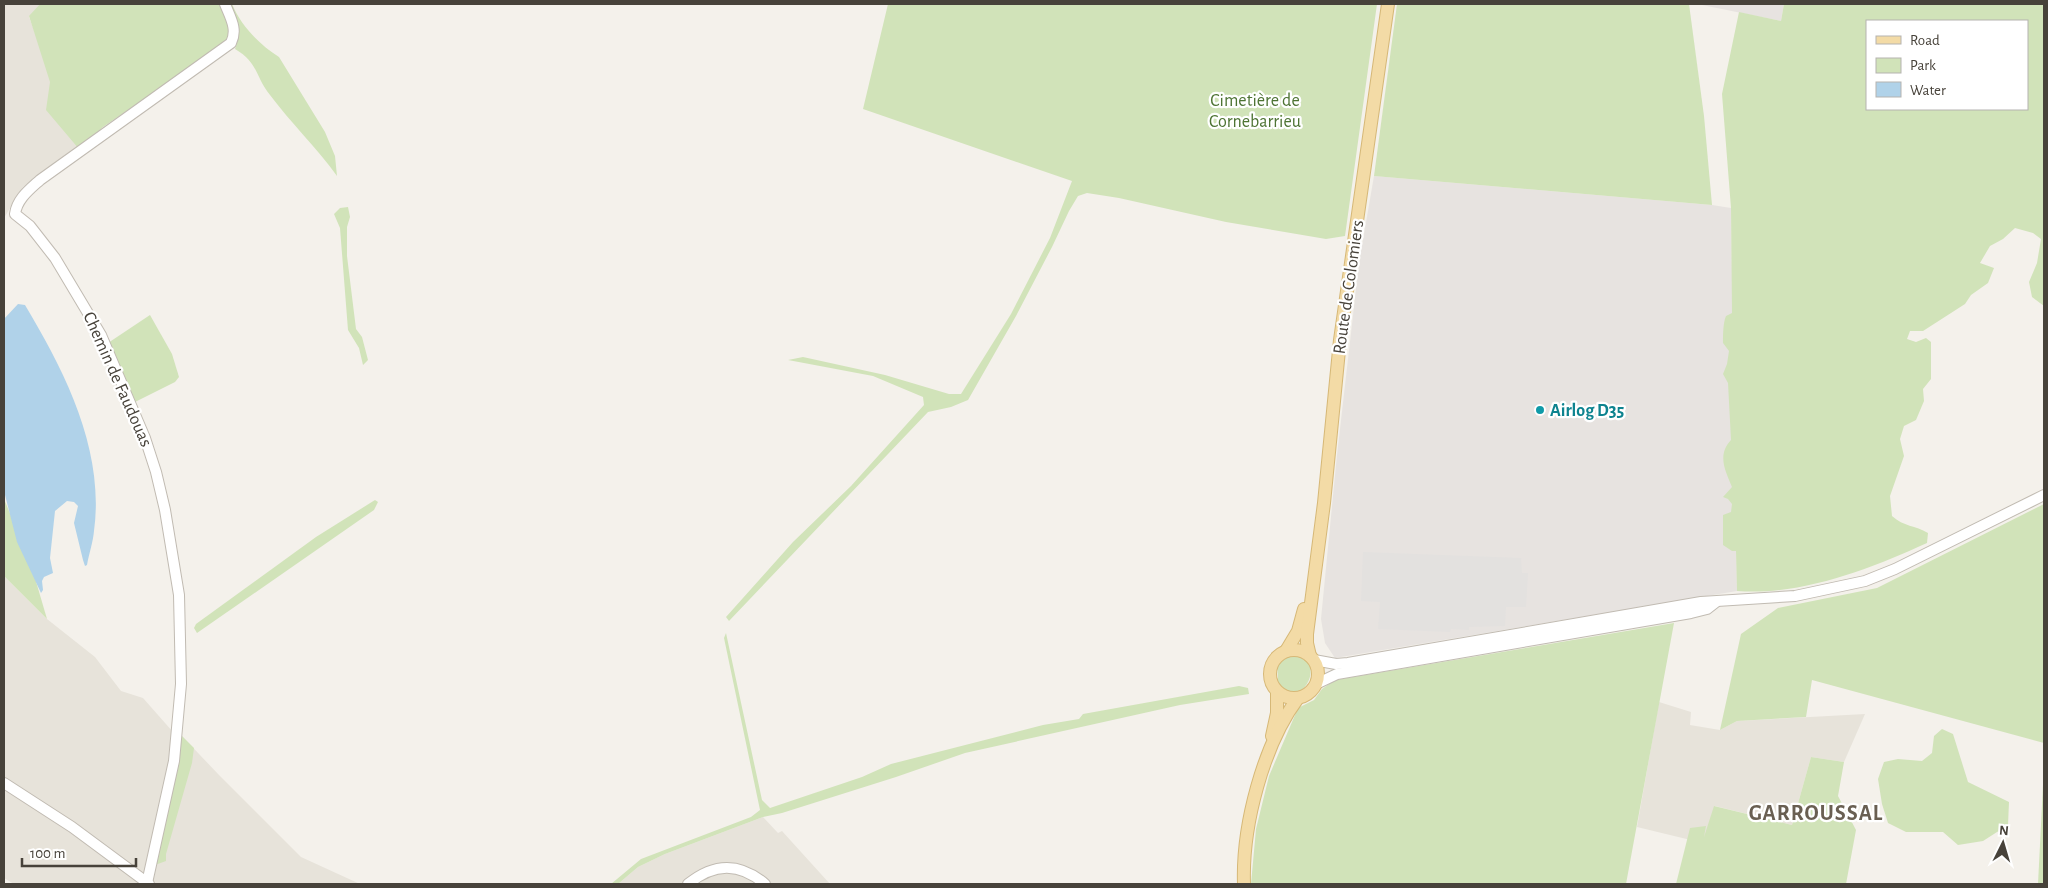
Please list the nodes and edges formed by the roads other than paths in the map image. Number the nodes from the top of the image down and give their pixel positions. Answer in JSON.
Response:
{"nodes":[{"id":1,"x":225,"y":4,"type":"edge"},
{"id":2,"x":1388,"y":4,"type":"edge"},
{"id":3,"x":2044,"y":495,"type":"edge"},
{"id":4,"x":1316,"y":571,"type":"junction"},
{"id":5,"x":1716,"y":602,"type":"junction"},
{"id":6,"x":1286,"y":651,"type":"junction"},
{"id":7,"x":1312,"y":658,"type":"junction"},
{"id":8,"x":1316,"y":684,"type":"junction"},
{"id":9,"x":1277,"y":692,"type":"junction"},
{"id":10,"x":1298,"y":698,"type":"junction"},
{"id":11,"x":1268,"y":755,"type":"junction"},
{"id":12,"x":4,"y":783,"type":"edge"},
{"id":13,"x":148,"y":884,"type":"edge"},
{"id":14,"x":688,"y":884,"type":"edge"},
{"id":15,"x":765,"y":884,"type":"edge"},
{"id":16,"x":1244,"y":884,"type":"edge"}],
"edges":[{"from":1,"to":13,"type":"street","name":"Chemin de Faudouas"},
{"from":2,"to":4,"type":"main road","name":"Route de Colomiers"},
{"from":3,"to":5,"type":"street"},
{"from":4,"to":6,"type":"main road","name":"Route de Colomiers"},
{"from":4,"to":7,"type":"main road","name":"Route de Colomiers"},
{"from":5,"to":7,"type":"street"},
{"from":5,"to":8,"type":"street"},
{"from":6,"to":7,"type":"main road"},
{"from":6,"to":9,"type":"main road"},
{"from":7,"to":8,"type":"main road"},
{"from":8,"to":10,"type":"main road"},
{"from":9,"to":10,"type":"main road"},
{"from":9,"to":11,"type":"main road"},
{"from":10,"to":11,"type":"main road"},
{"from":11,"to":16,"type":"main road"},
{"from":12,"to":13,"type":"street"},
{"from":14,"to":15,"type":"street"}]}
